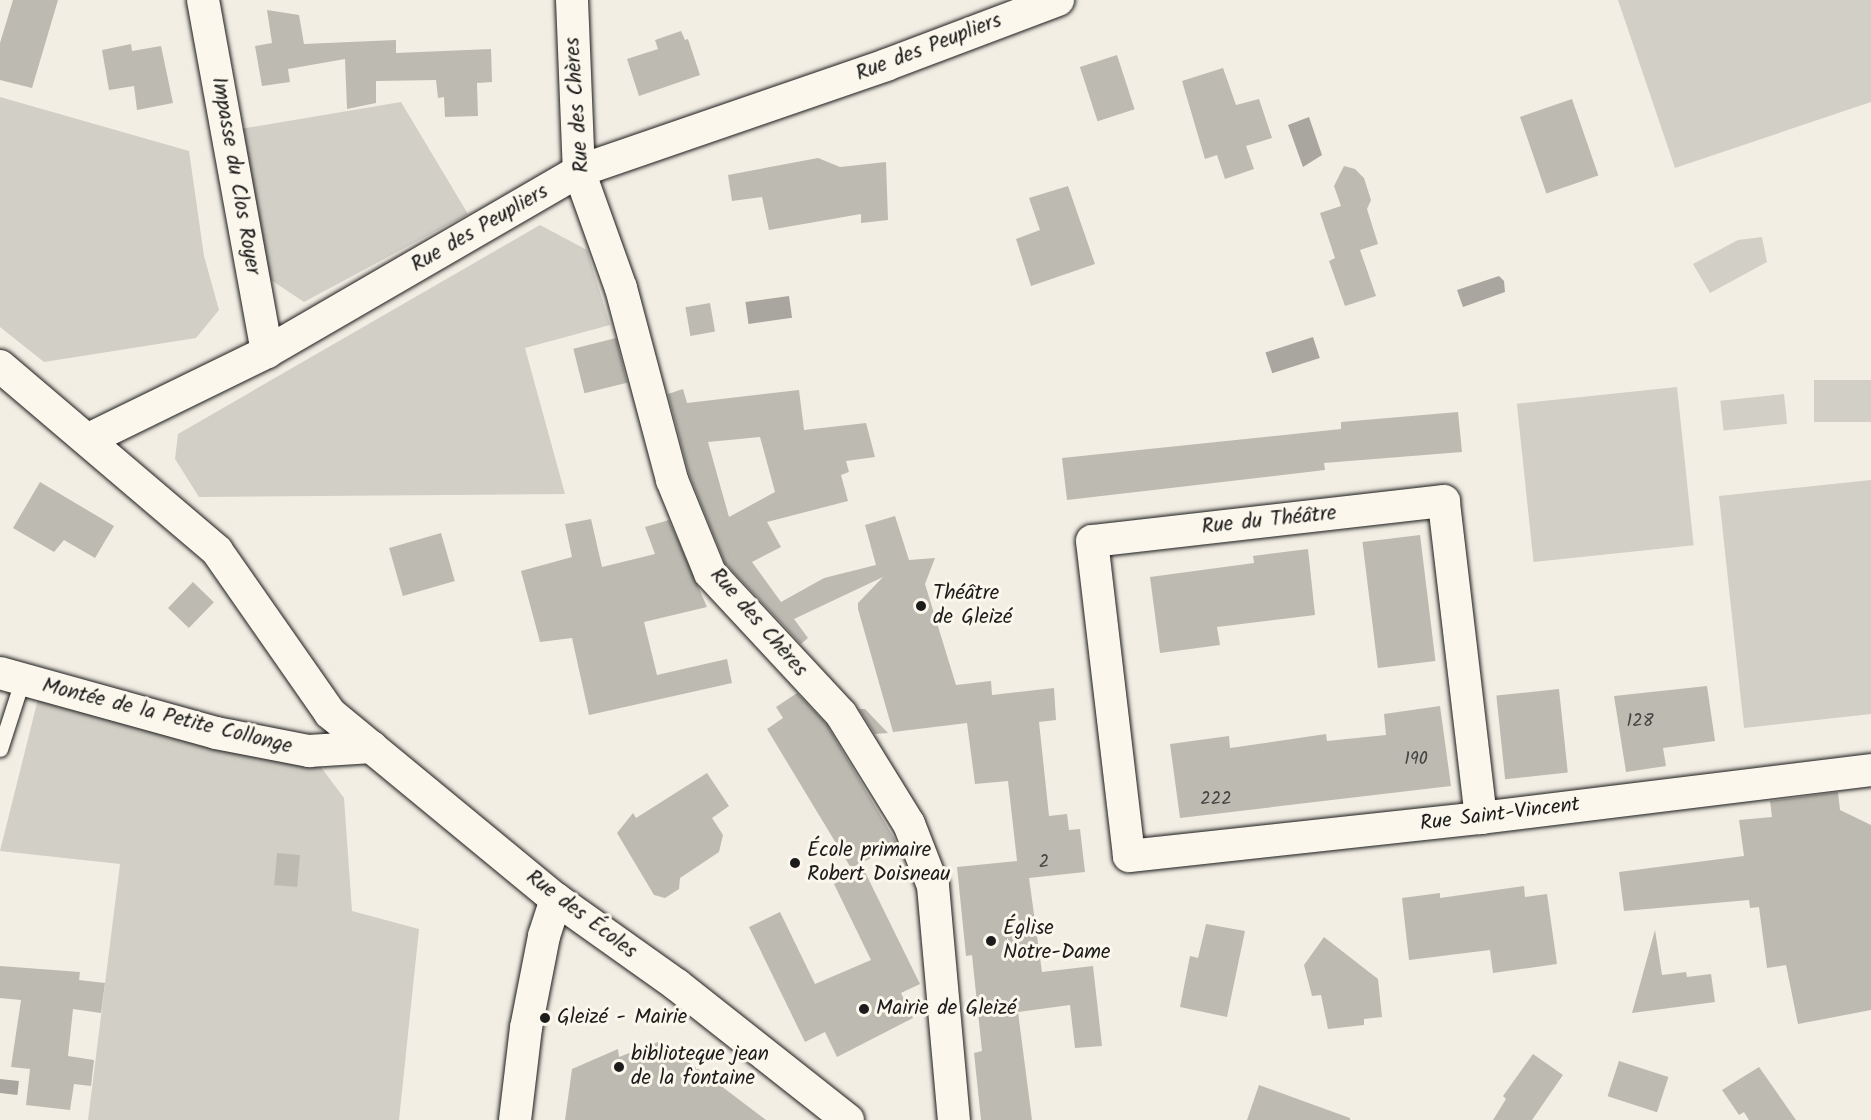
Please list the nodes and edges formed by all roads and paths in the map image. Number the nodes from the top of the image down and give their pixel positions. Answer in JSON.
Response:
{"nodes":[{"id":1,"x":203,"y":0,"type":"edge"},
{"id":2,"x":572,"y":0,"type":"edge"},
{"id":3,"x":1046,"y":2,"type":"edge"},
{"id":4,"x":579,"y":171,"type":"junction"},
{"id":5,"x":267,"y":352,"type":"junction"},
{"id":6,"x":0,"y":366,"type":"edge"},
{"id":7,"x":89,"y":439,"type":"junction"},
{"id":8,"x":11,"y":677,"type":"edge"},
{"id":9,"x":372,"y":747,"type":"junction"},
{"id":10,"x":0,"y":749,"type":"edge"},
{"id":11,"x":1871,"y":770,"type":"edge"},
{"id":12,"x":1481,"y":818,"type":"junction"},
{"id":13,"x":1129,"y":856,"type":"joint"},
{"id":14,"x":556,"y":899,"type":"junction"},
{"id":15,"x":842,"y":1116,"type":"edge"},
{"id":16,"x":514,"y":1120,"type":"edge"},
{"id":17,"x":954,"y":1120,"type":"edge"}],
"edges":[{"from":1,"to":5,"type":"street","name":"Impasse du Clos Royer"},
{"from":2,"to":4,"type":"street","name":"Rue des Chères"},
{"from":3,"to":4,"type":"street","name":"Rue des Peupliers"},
{"from":4,"to":5,"type":"street","name":"Rue des Peupliers"},
{"from":4,"to":17,"type":"street","name":"Rue des Chères"},
{"from":5,"to":7,"type":"street","name":"Rue des Peupliers"},
{"from":6,"to":7,"type":"street","name":"Rue des Écoles"},
{"from":7,"to":9,"type":"street","name":"Rue des Écoles"},
{"from":8,"to":9,"type":"street","name":"Montée de la Petite Collonge"},
{"from":8,"to":10,"type":"lane"},
{"from":9,"to":14,"type":"street","name":"Rue des Écoles"},
{"from":11,"to":12,"type":"street","name":"Rue Saint-Vincent"},
{"from":12,"to":13,"type":"street","name":"Rue Saint-Vincent"},
{"from":12,"to":13,"type":"street","name":"Rue du Théâtre"},
{"from":14,"to":15,"type":"street","name":"Rue des Écoles"},
{"from":14,"to":16,"type":"street"}]}
